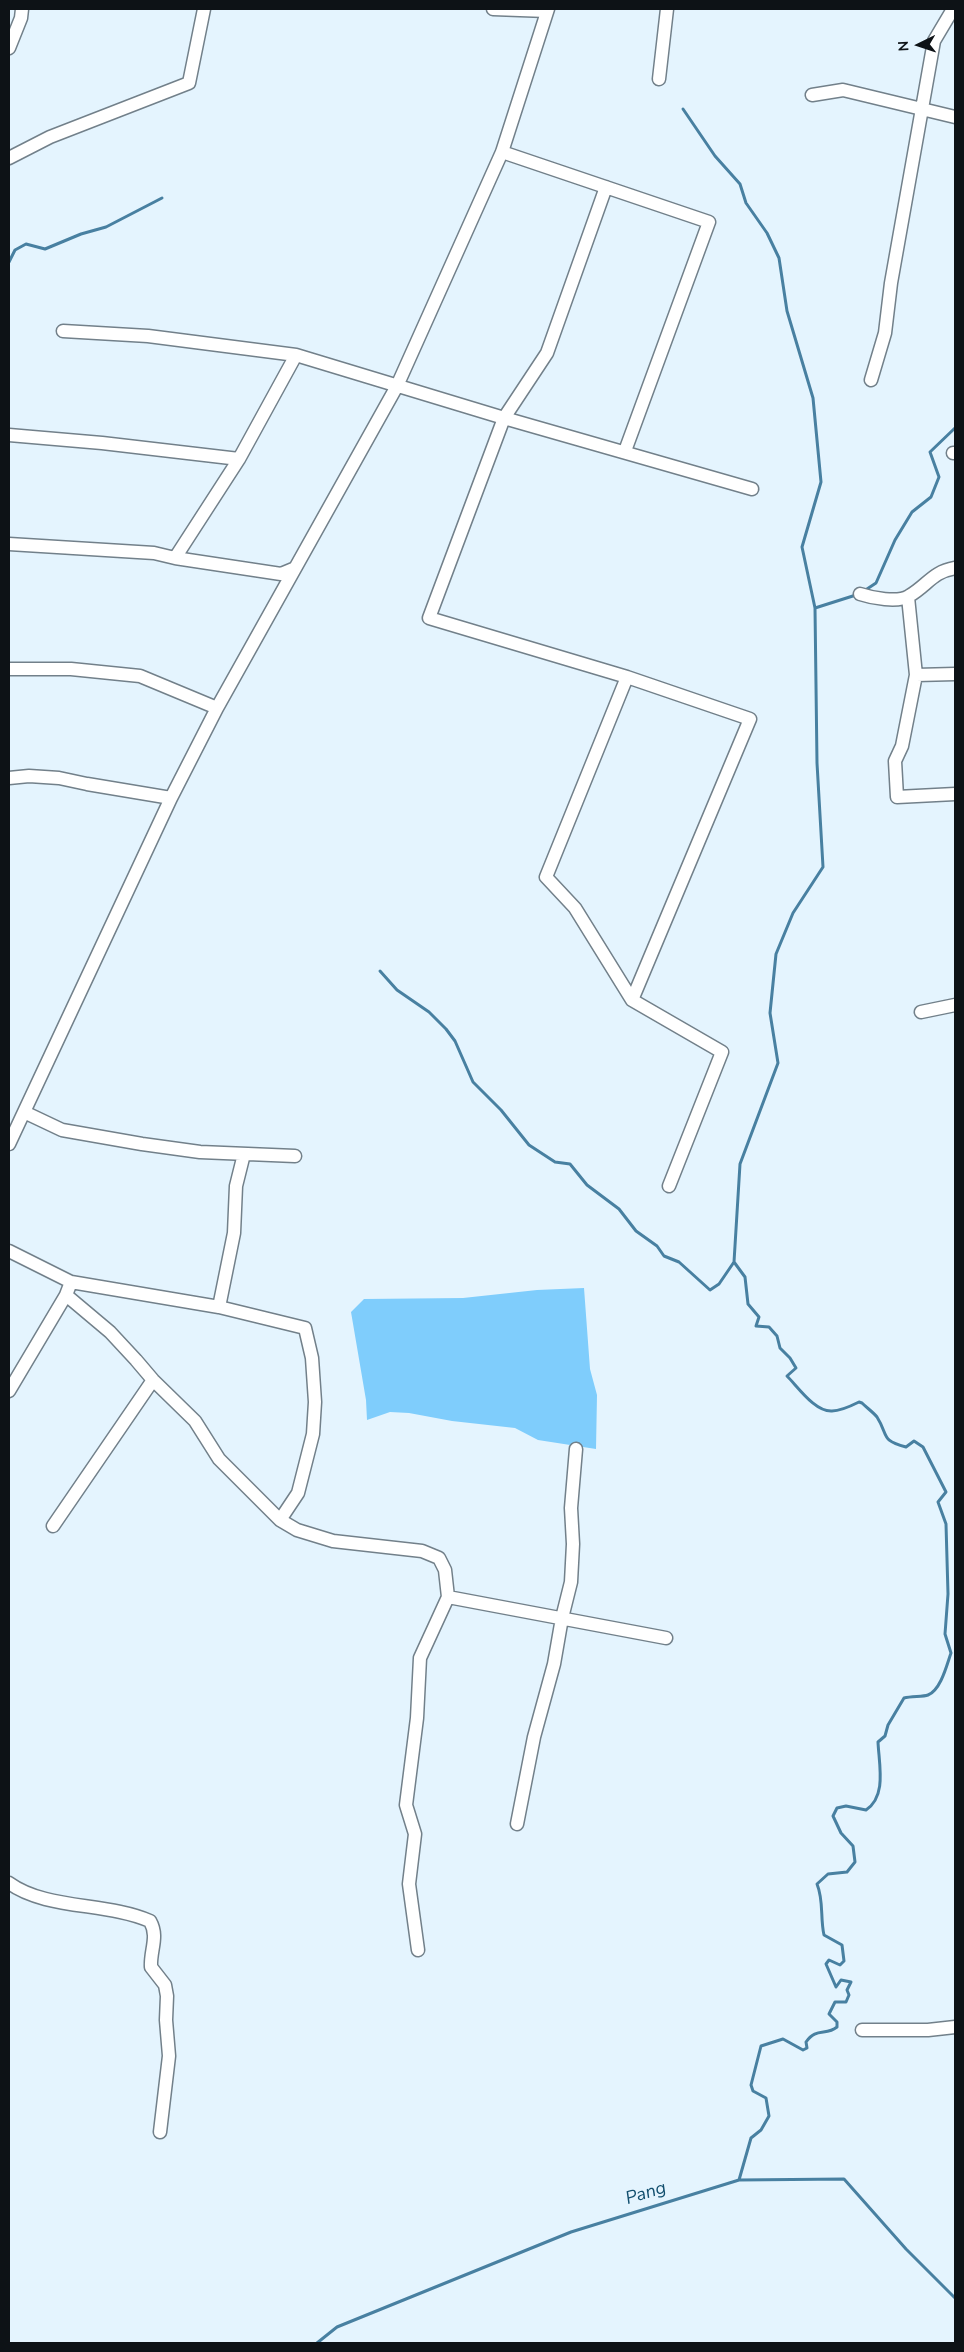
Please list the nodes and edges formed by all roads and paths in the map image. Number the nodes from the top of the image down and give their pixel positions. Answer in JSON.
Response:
{"nodes":[{"id":1,"x":22,"y":9,"type":"edge"},
{"id":2,"x":204,"y":9,"type":"edge"},
{"id":3,"x":493,"y":9,"type":"edge"},
{"id":4,"x":667,"y":9,"type":"edge"},
{"id":5,"x":547,"y":10,"type":"edge"},
{"id":6,"x":951,"y":11,"type":"edge"},
{"id":7,"x":9,"y":48,"type":"edge"},
{"id":8,"x":659,"y":79,"type":"dead end"},
{"id":9,"x":812,"y":95,"type":"dead end"},
{"id":10,"x":922,"y":110,"type":"junction"},
{"id":11,"x":955,"y":117,"type":"edge"},
{"id":12,"x":502,"y":152,"type":"junction"},
{"id":13,"x":9,"y":158,"type":"edge"},
{"id":14,"x":606,"y":187,"type":"junction"},
{"id":15,"x":63,"y":332,"type":"dead end"},
{"id":16,"x":296,"y":355,"type":"junction"},
{"id":17,"x":870,"y":380,"type":"dead end"},
{"id":18,"x":397,"y":386,"type":"junction"},
{"id":19,"x":504,"y":418,"type":"junction"},
{"id":20,"x":9,"y":435,"type":"edge"},
{"id":21,"x":626,"y":451,"type":"junction"},
{"id":22,"x":239,"y":459,"type":"junction"},
{"id":23,"x":752,"y":489,"type":"dead end"},
{"id":24,"x":9,"y":544,"type":"edge"},
{"id":25,"x":175,"y":558,"type":"junction"},
{"id":26,"x":955,"y":568,"type":"edge"},
{"id":27,"x":293,"y":569,"type":"junction"},
{"id":28,"x":860,"y":594,"type":"dead end"},
{"id":29,"x":908,"y":598,"type":"junction"},
{"id":30,"x":9,"y":669,"type":"edge"},
{"id":31,"x":955,"y":674,"type":"edge"},
{"id":32,"x":916,"y":675,"type":"junction"},
{"id":33,"x":627,"y":677,"type":"junction"},
{"id":34,"x":217,"y":708,"type":"junction"},
{"id":35,"x":9,"y":778,"type":"edge"},
{"id":36,"x":955,"y":794,"type":"edge"},
{"id":37,"x":171,"y":798,"type":"junction"},
{"id":38,"x":632,"y":1000,"type":"junction"},
{"id":39,"x":955,"y":1005,"type":"edge"},
{"id":40,"x":921,"y":1012,"type":"dead end"},
{"id":41,"x":24,"y":1112,"type":"junction"},
{"id":42,"x":9,"y":1144,"type":"edge"},
{"id":43,"x":244,"y":1154,"type":"junction"},
{"id":44,"x":295,"y":1156,"type":"dead end"},
{"id":45,"x":668,"y":1186,"type":"dead end"},
{"id":46,"x":9,"y":1252,"type":"edge"},
{"id":47,"x":71,"y":1282,"type":"junction"},
{"id":48,"x":66,"y":1295,"type":"junction"},
{"id":49,"x":219,"y":1307,"type":"junction"},
{"id":50,"x":153,"y":1380,"type":"junction"},
{"id":51,"x":9,"y":1391,"type":"edge"},
{"id":52,"x":576,"y":1449,"type":"dead end"},
{"id":53,"x":280,"y":1520,"type":"junction"},
{"id":54,"x":54,"y":1526,"type":"dead end"},
{"id":55,"x":448,"y":1597,"type":"junction"},
{"id":56,"x":562,"y":1618,"type":"junction"},
{"id":57,"x":666,"y":1638,"type":"dead end"},
{"id":58,"x":517,"y":1824,"type":"dead end"},
{"id":59,"x":9,"y":1883,"type":"edge"},
{"id":60,"x":418,"y":1950,"type":"dead end"},
{"id":61,"x":955,"y":2027,"type":"edge"},
{"id":62,"x":862,"y":2030,"type":"dead end"},
{"id":63,"x":160,"y":2132,"type":"dead end"}],
"edges":[{"from":1,"to":7,"type":"street"},
{"from":2,"to":13,"type":"street"},
{"from":3,"to":5,"type":"street"},
{"from":4,"to":8,"type":"street"},
{"from":5,"to":12,"type":"street"},
{"from":6,"to":10,"type":"street"},
{"from":9,"to":10,"type":"street"},
{"from":10,"to":11,"type":"street"},
{"from":10,"to":17,"type":"street"},
{"from":12,"to":14,"type":"street"},
{"from":12,"to":18,"type":"street"},
{"from":14,"to":19,"type":"street"},
{"from":14,"to":21,"type":"street"},
{"from":15,"to":16,"type":"street"},
{"from":16,"to":18,"type":"street"},
{"from":16,"to":22,"type":"street"},
{"from":18,"to":19,"type":"street"},
{"from":18,"to":27,"type":"street"},
{"from":19,"to":21,"type":"street"},
{"from":19,"to":33,"type":"street"},
{"from":20,"to":22,"type":"street"},
{"from":21,"to":23,"type":"street"},
{"from":22,"to":25,"type":"street"},
{"from":24,"to":25,"type":"street"},
{"from":25,"to":27,"type":"street"},
{"from":26,"to":29,"type":"street"},
{"from":27,"to":34,"type":"street"},
{"from":28,"to":29,"type":"street"},
{"from":29,"to":32,"type":"street"},
{"from":30,"to":34,"type":"street"},
{"from":31,"to":32,"type":"street"},
{"from":32,"to":36,"type":"street"},
{"from":33,"to":38,"type":"street"},
{"from":33,"to":38,"type":"street"},
{"from":34,"to":37,"type":"street"},
{"from":35,"to":37,"type":"street"},
{"from":37,"to":41,"type":"street"},
{"from":38,"to":45,"type":"street"},
{"from":39,"to":40,"type":"street"},
{"from":41,"to":42,"type":"street"},
{"from":41,"to":43,"type":"street"},
{"from":43,"to":44,"type":"street"},
{"from":43,"to":49,"type":"street"},
{"from":46,"to":47,"type":"street"},
{"from":47,"to":48,"type":"street"},
{"from":47,"to":49,"type":"street"},
{"from":48,"to":50,"type":"street"},
{"from":48,"to":51,"type":"street"},
{"from":49,"to":53,"type":"street"},
{"from":50,"to":53,"type":"street"},
{"from":50,"to":54,"type":"street"},
{"from":52,"to":56,"type":"street"},
{"from":53,"to":55,"type":"street"},
{"from":55,"to":56,"type":"street"},
{"from":55,"to":60,"type":"street"},
{"from":56,"to":57,"type":"street"},
{"from":56,"to":58,"type":"street"},
{"from":59,"to":63,"type":"street"},
{"from":61,"to":62,"type":"street"}]}
